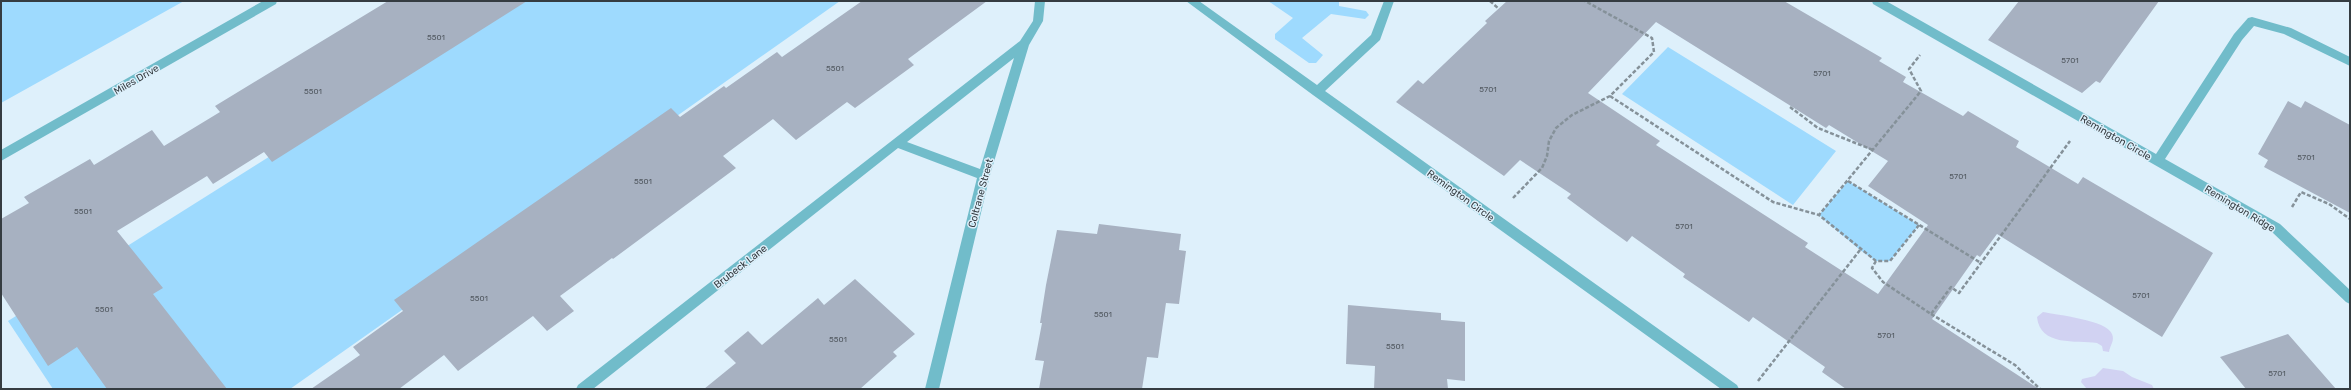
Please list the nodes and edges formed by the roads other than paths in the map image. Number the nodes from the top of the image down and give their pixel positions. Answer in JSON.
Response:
{"nodes":[{"id":1,"x":272,"y":1,"type":"edge"},
{"id":2,"x":1040,"y":1,"type":"edge"},
{"id":3,"x":1191,"y":1,"type":"edge"},
{"id":4,"x":1388,"y":1,"type":"edge"},
{"id":5,"x":1877,"y":1,"type":"edge"},
{"id":6,"x":1024,"y":44,"type":"junction"},
{"id":7,"x":2350,"y":62,"type":"edge"},
{"id":8,"x":1317,"y":92,"type":"junction"},
{"id":9,"x":897,"y":143,"type":"junction"},
{"id":10,"x":1,"y":156,"type":"edge"},
{"id":11,"x":2158,"y":160,"type":"junction"},
{"id":12,"x":984,"y":175,"type":"junction"},
{"id":13,"x":2350,"y":298,"type":"edge"},
{"id":14,"x":583,"y":389,"type":"edge"},
{"id":15,"x":932,"y":389,"type":"edge"},
{"id":16,"x":1732,"y":389,"type":"edge"}],
"edges":[{"from":1,"to":10,"type":"lane","name":"Miles Drive"},
{"from":2,"to":6,"type":"lane","name":"Coltrane Street"},
{"from":3,"to":8,"type":"lane","name":"Remington Circle"},
{"from":4,"to":8,"type":"lane"},
{"from":5,"to":11,"type":"lane","name":"Remington Circle"},
{"from":6,"to":9,"type":"lane","name":"Brubeck Lane"},
{"from":6,"to":12,"type":"lane","name":"Coltrane Street"},
{"from":7,"to":11,"type":"lane","name":"Remington Circle"},
{"from":8,"to":16,"type":"lane","name":"Remington Circle"},
{"from":9,"to":12,"type":"lane"},
{"from":9,"to":14,"type":"lane","name":"Brubeck Lane"},
{"from":11,"to":13,"type":"lane","name":"Remington Ridge"},
{"from":12,"to":15,"type":"lane","name":"Coltrane Street"}]}
